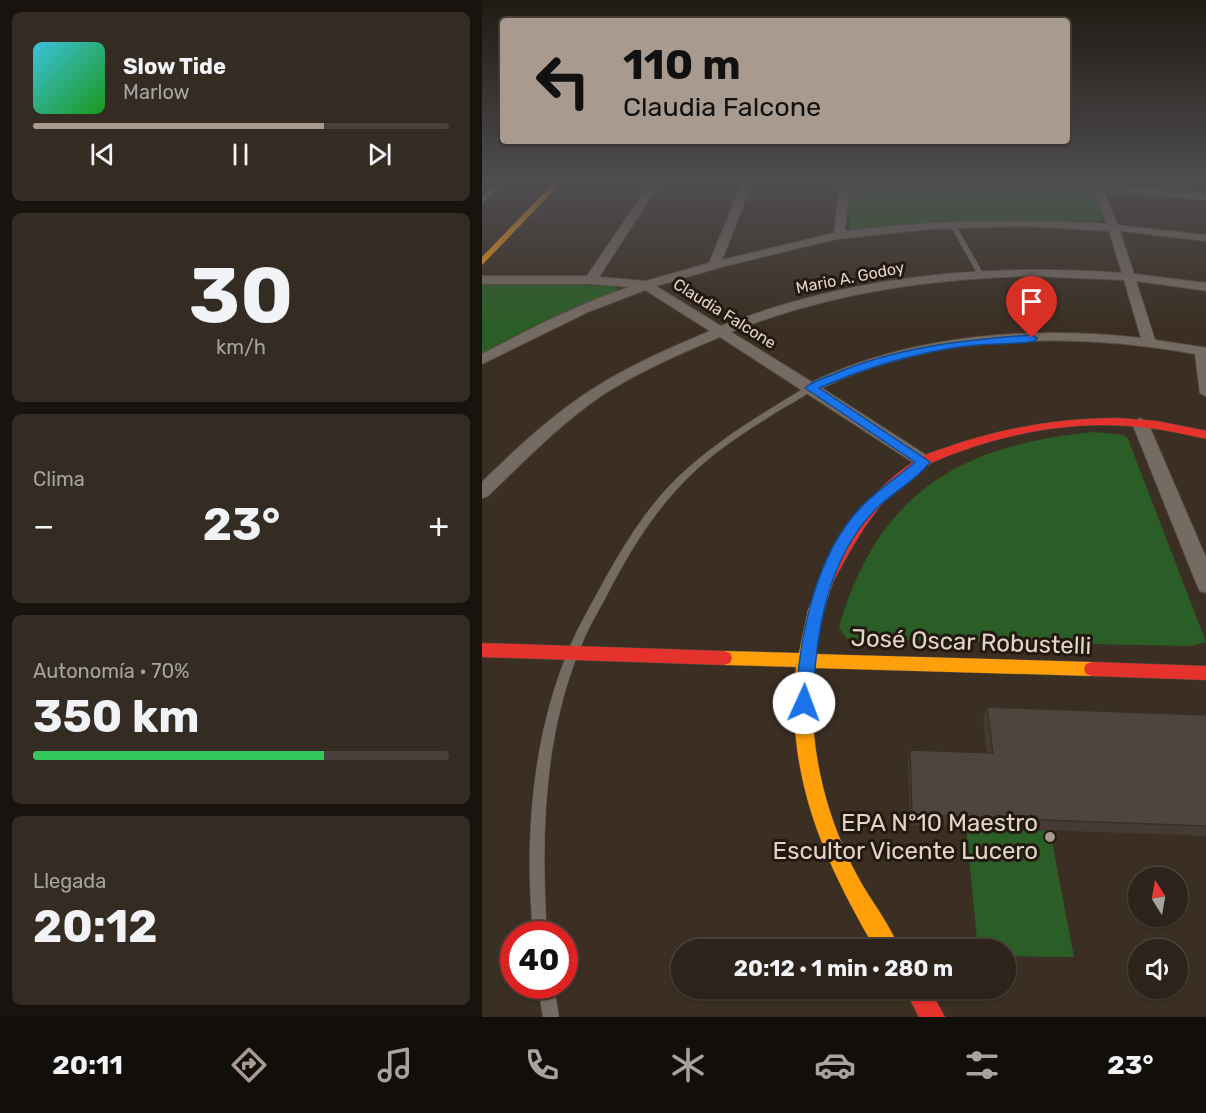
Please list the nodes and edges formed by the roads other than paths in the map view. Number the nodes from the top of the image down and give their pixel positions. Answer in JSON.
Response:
{"nodes":[{"id":1,"x":512,"y":230,"type":"edge"},
{"id":2,"x":624,"y":230,"type":"edge"},
{"id":3,"x":728,"y":230,"type":"edge"},
{"id":4,"x":840,"y":230,"type":"edge"},
{"id":5,"x":896,"y":230,"type":"edge"},
{"id":6,"x":956,"y":230,"type":"edge"},
{"id":7,"x":1114,"y":230,"type":"edge"},
{"id":8,"x":1142,"y":230,"type":"edge"},
{"id":9,"x":839,"y":236,"type":"junction"},
{"id":10,"x":1206,"y":238,"type":"edge"},
{"id":11,"x":482,"y":262,"type":"edge"},
{"id":12,"x":714,"y":265,"type":"junction"},
{"id":13,"x":981,"y":275,"type":"junction"},
{"id":14,"x":1130,"y":278,"type":"junction"},
{"id":15,"x":482,"y":280,"type":"edge"},
{"id":16,"x":591,"y":280,"type":"junction"},
{"id":17,"x":646,"y":285,"type":"junction"},
{"id":18,"x":1206,"y":287,"type":"edge"},
{"id":19,"x":720,"y":331,"type":"junction"},
{"id":20,"x":1150,"y":344,"type":"junction"},
{"id":21,"x":1204,"y":352,"type":"edge"},
{"id":22,"x":482,"y":360,"type":"edge"},
{"id":23,"x":811,"y":388,"type":"junction"},
{"id":24,"x":1206,"y":393,"type":"edge"},
{"id":25,"x":1140,"y":423,"type":"junction"},
{"id":26,"x":1206,"y":435,"type":"edge"},
{"id":27,"x":923,"y":462,"type":"junction"},
{"id":28,"x":482,"y":492,"type":"edge"},
{"id":29,"x":1206,"y":585,"type":"edge"},
{"id":30,"x":482,"y":650,"type":"edge"},
{"id":31,"x":572,"y":652,"type":"junction"},
{"id":32,"x":806,"y":659,"type":"junction"},
{"id":33,"x":1206,"y":673,"type":"edge"},
{"id":34,"x":539,"y":921,"type":"edge"},
{"id":35,"x":883,"y":939,"type":"edge"},
{"id":36,"x":548,"y":999,"type":"edge"},
{"id":37,"x":922,"y":999,"type":"edge"},
{"id":38,"x":551,"y":1017,"type":"edge"},
{"id":39,"x":933,"y":1017,"type":"edge"}],
"edges":[{"from":1,"to":11,"type":"street"},
{"from":2,"to":16,"type":"street"},
{"from":3,"to":12,"type":"street"},
{"from":4,"to":9,"type":"street"},
{"from":5,"to":9,"type":"street"},
{"from":6,"to":13,"type":"lane"},
{"from":7,"to":14,"type":"street"},
{"from":8,"to":10,"type":"street"},
{"from":9,"to":12,"type":"street"},
{"from":12,"to":17,"type":"street"},
{"from":13,"to":14,"type":"street","name":"Mario A. Godoy"},
{"from":13,"to":19,"type":"street","name":"Mario A. Godoy"},
{"from":14,"to":18,"type":"street","name":"Mario A. Godoy"},
{"from":14,"to":20,"type":"street"},
{"from":15,"to":16,"type":"street","name":"Claudia Falcone"},
{"from":16,"to":17,"type":"street","name":"Claudia Falcone"},
{"from":17,"to":19,"type":"street","name":"Claudia Falcone"},
{"from":17,"to":22,"type":"street"},
{"from":19,"to":23,"type":"street","name":"Claudia Falcone"},
{"from":19,"to":28,"type":"street","name":"Mario A. Godoy"},
{"from":20,"to":21,"type":"street"},
{"from":20,"to":23,"type":"street"},
{"from":21,"to":24,"type":"street"},
{"from":23,"to":27,"type":"street","name":"Claudia Falcone"},
{"from":23,"to":31,"type":"lane"},
{"from":25,"to":26,"type":"street"},
{"from":25,"to":27,"type":"street"},
{"from":25,"to":29,"type":"street"},
{"from":27,"to":32,"type":"street"},
{"from":30,"to":31,"type":"street","name":"José Oscar Robustelli"},
{"from":31,"to":32,"type":"street","name":"José Oscar Robustelli"},
{"from":31,"to":34,"type":"lane"},
{"from":32,"to":33,"type":"street","name":"José Oscar Robustelli"},
{"from":32,"to":35,"type":"street"},
{"from":36,"to":38,"type":"lane"},
{"from":37,"to":39,"type":"street"}]}
